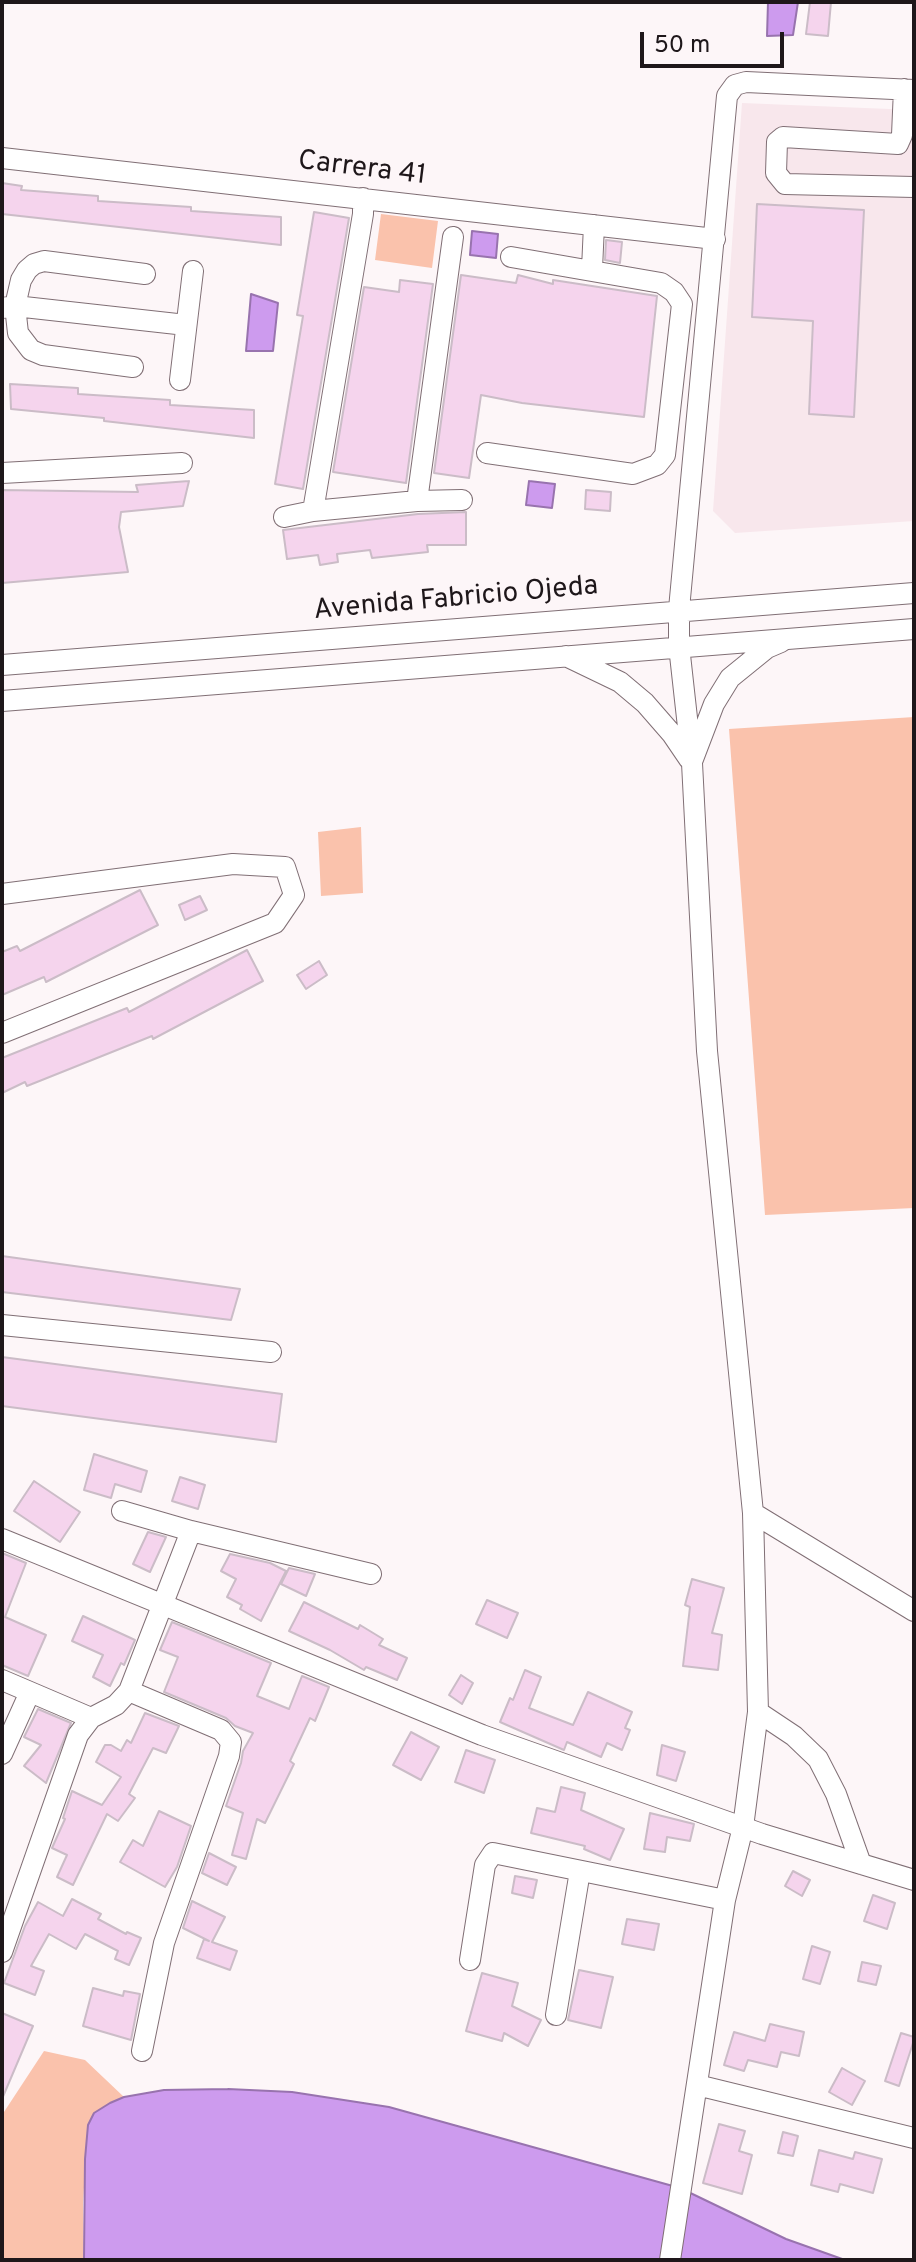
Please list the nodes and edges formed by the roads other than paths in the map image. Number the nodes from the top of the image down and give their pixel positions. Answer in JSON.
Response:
{"nodes":[{"id":1,"x":909,"y":89,"type":"edge"},
{"id":2,"x":2,"y":158,"type":"edge"},
{"id":3,"x":914,"y":187,"type":"edge"},
{"id":4,"x":363,"y":198,"type":"junction"},
{"id":5,"x":594,"y":225,"type":"junction"},
{"id":6,"x":453,"y":237,"type":"dead end"},
{"id":7,"x":715,"y":239,"type":"junction"},
{"id":8,"x":511,"y":257,"type":"dead end"},
{"id":9,"x":592,"y":269,"type":"junction"},
{"id":10,"x":193,"y":271,"type":"dead end"},
{"id":11,"x":145,"y":274,"type":"dead end"},
{"id":12,"x":6,"y":306,"type":"edge"},
{"id":13,"x":186,"y":325,"type":"junction"},
{"id":14,"x":133,"y":367,"type":"dead end"},
{"id":15,"x":180,"y":380,"type":"dead end"},
{"id":16,"x":487,"y":453,"type":"dead end"},
{"id":17,"x":182,"y":463,"type":"dead end"},
{"id":18,"x":2,"y":473,"type":"edge"},
{"id":19,"x":462,"y":500,"type":"dead end"},
{"id":20,"x":417,"y":501,"type":"junction"},
{"id":21,"x":313,"y":511,"type":"junction"},
{"id":22,"x":284,"y":517,"type":"dead end"},
{"id":23,"x":914,"y":593,"type":"edge"},
{"id":24,"x":679,"y":609,"type":"junction"},
{"id":25,"x":914,"y":629,"type":"edge"},
{"id":26,"x":793,"y":637,"type":"junction"},
{"id":27,"x":679,"y":646,"type":"junction"},
{"id":28,"x":564,"y":655,"type":"junction"},
{"id":29,"x":2,"y":665,"type":"edge"},
{"id":30,"x":2,"y":701,"type":"edge"},
{"id":31,"x":692,"y":763,"type":"junction"},
{"id":32,"x":2,"y":894,"type":"edge"},
{"id":33,"x":2,"y":1033,"type":"edge"},
{"id":34,"x":2,"y":1325,"type":"edge"},
{"id":35,"x":271,"y":1352,"type":"dead end"},
{"id":36,"x":122,"y":1511,"type":"dead end"},
{"id":37,"x":753,"y":1513,"type":"junction"},
{"id":38,"x":191,"y":1531,"type":"junction"},
{"id":39,"x":2,"y":1539,"type":"edge"},
{"id":40,"x":371,"y":1574,"type":"dead end"},
{"id":41,"x":163,"y":1604,"type":"junction"},
{"id":42,"x":914,"y":1611,"type":"edge"},
{"id":43,"x":2,"y":1680,"type":"edge"},
{"id":44,"x":129,"y":1691,"type":"junction"},
{"id":45,"x":30,"y":1692,"type":"junction"},
{"id":46,"x":758,"y":1712,"type":"junction"},
{"id":47,"x":91,"y":1718,"type":"junction"},
{"id":48,"x":2,"y":1754,"type":"edge"},
{"id":49,"x":743,"y":1827,"type":"junction"},
{"id":50,"x":861,"y":1864,"type":"junction"},
{"id":51,"x":580,"y":1871,"type":"junction"},
{"id":52,"x":914,"y":1880,"type":"edge"},
{"id":53,"x":725,"y":1900,"type":"junction"},
{"id":54,"x":2,"y":1952,"type":"edge"},
{"id":55,"x":470,"y":1960,"type":"dead end"},
{"id":56,"x":556,"y":2015,"type":"dead end"},
{"id":57,"x":142,"y":2051,"type":"dead end"},
{"id":58,"x":697,"y":2085,"type":"junction"},
{"id":59,"x":914,"y":2138,"type":"edge"},
{"id":60,"x":670,"y":2260,"type":"edge"}],
"edges":[{"from":1,"to":3,"type":"street"},
{"from":1,"to":7,"type":"street"},
{"from":2,"to":4,"type":"street","name":"Carrera 41"},
{"from":4,"to":5,"type":"street","name":"Carrera 41"},
{"from":4,"to":21,"type":"street"},
{"from":5,"to":7,"type":"street","name":"Carrera 41"},
{"from":5,"to":9,"type":"street"},
{"from":6,"to":20,"type":"street"},
{"from":7,"to":24,"type":"street"},
{"from":8,"to":9,"type":"street"},
{"from":9,"to":16,"type":"street"},
{"from":10,"to":13,"type":"street"},
{"from":11,"to":12,"type":"street"},
{"from":12,"to":13,"type":"street"},
{"from":12,"to":14,"type":"street"},
{"from":13,"to":15,"type":"street"},
{"from":17,"to":18,"type":"street"},
{"from":19,"to":20,"type":"street"},
{"from":20,"to":21,"type":"street"},
{"from":21,"to":22,"type":"street"},
{"from":23,"to":24,"type":"street","name":"Avenida Fabricio Ojeda"},
{"from":24,"to":27,"type":"street"},
{"from":24,"to":29,"type":"street","name":"Avenida Fabricio Ojeda"},
{"from":25,"to":26,"type":"street"},
{"from":26,"to":27,"type":"street"},
{"from":26,"to":31,"type":"street"},
{"from":27,"to":28,"type":"street"},
{"from":27,"to":31,"type":"street"},
{"from":28,"to":30,"type":"street"},
{"from":28,"to":31,"type":"street"},
{"from":31,"to":37,"type":"street"},
{"from":32,"to":33,"type":"street"},
{"from":34,"to":35,"type":"street"},
{"from":36,"to":38,"type":"street"},
{"from":37,"to":42,"type":"street"},
{"from":37,"to":46,"type":"street"},
{"from":38,"to":40,"type":"street"},
{"from":38,"to":41,"type":"street"},
{"from":39,"to":41,"type":"street"},
{"from":41,"to":44,"type":"street"},
{"from":41,"to":49,"type":"street"},
{"from":43,"to":45,"type":"street"},
{"from":44,"to":47,"type":"street"},
{"from":44,"to":57,"type":"street"},
{"from":45,"to":47,"type":"street"},
{"from":45,"to":48,"type":"street"},
{"from":46,"to":49,"type":"street"},
{"from":46,"to":50,"type":"street"},
{"from":47,"to":54,"type":"street"},
{"from":49,"to":50,"type":"street"},
{"from":49,"to":53,"type":"street"},
{"from":50,"to":52,"type":"street"},
{"from":51,"to":53,"type":"street"},
{"from":51,"to":55,"type":"street"},
{"from":51,"to":56,"type":"street"},
{"from":53,"to":58,"type":"street"},
{"from":58,"to":59,"type":"street"},
{"from":58,"to":60,"type":"street"}]}
